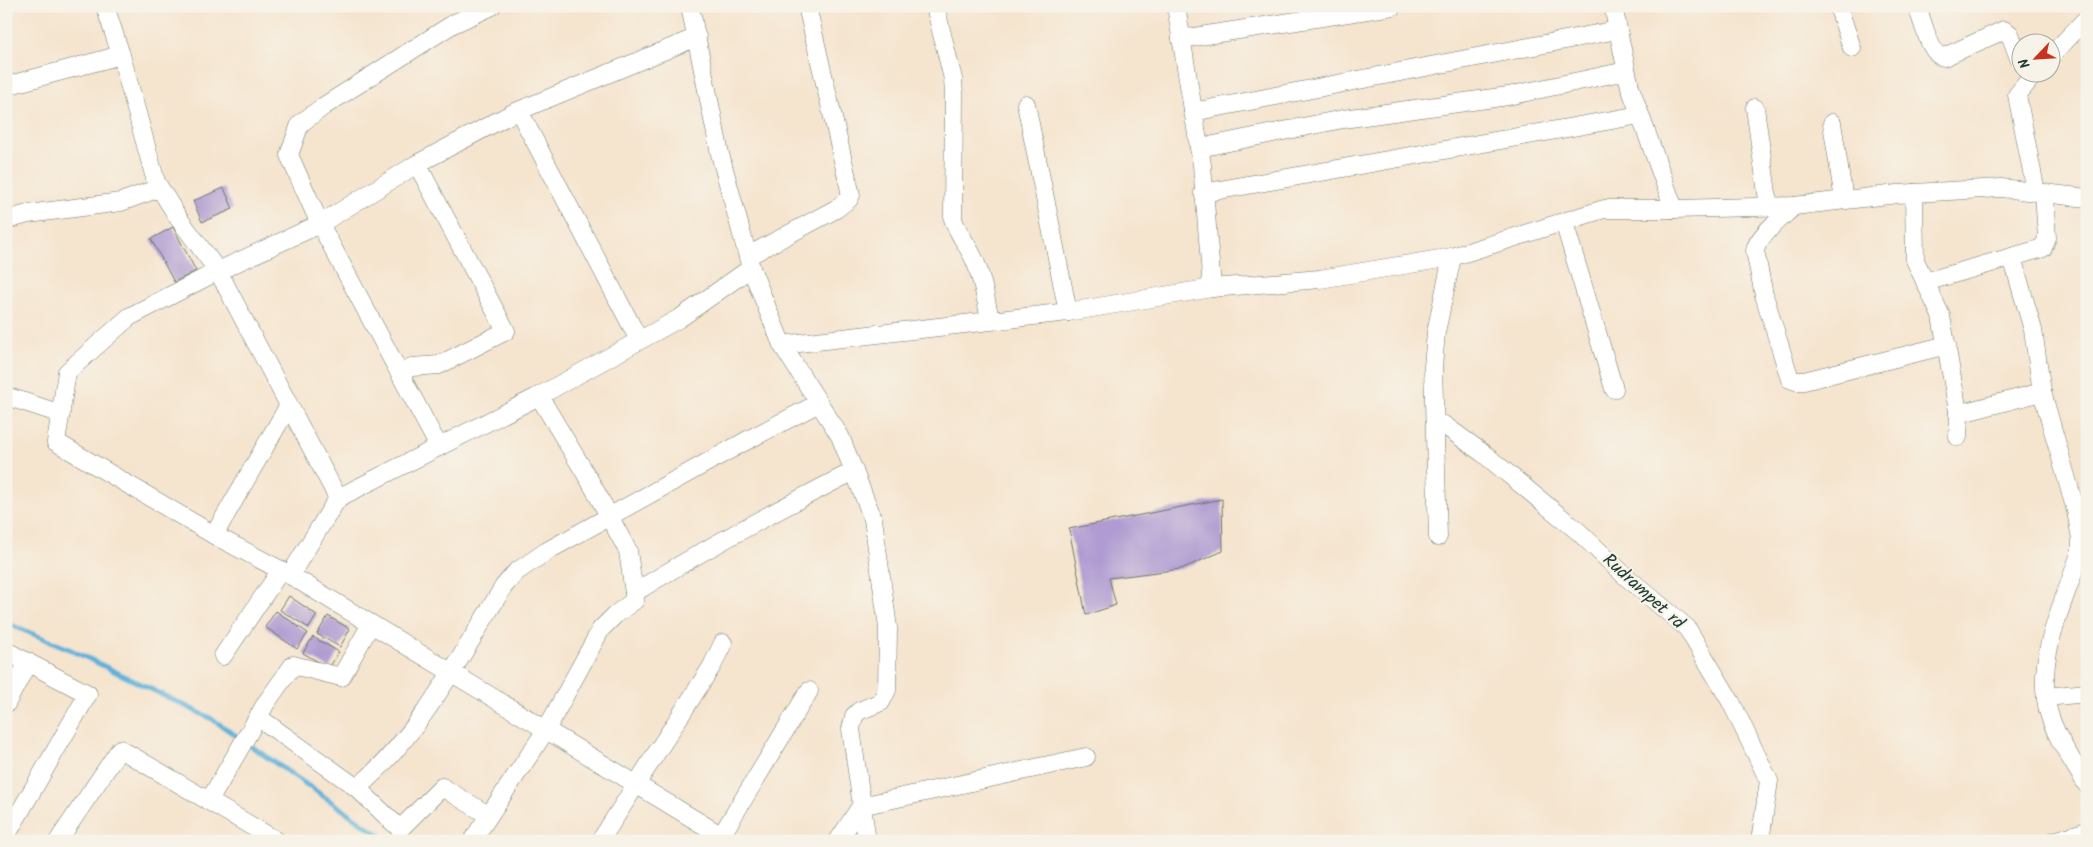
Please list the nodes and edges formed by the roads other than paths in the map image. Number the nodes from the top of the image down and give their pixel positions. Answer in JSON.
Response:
{"nodes":[{"id":1,"x":105,"y":6,"type":"edge"},
{"id":2,"x":492,"y":6,"type":"edge"},
{"id":3,"x":690,"y":6,"type":"edge"},
{"id":4,"x":807,"y":6,"type":"edge"},
{"id":5,"x":935,"y":6,"type":"edge"},
{"id":6,"x":1176,"y":6,"type":"edge"},
{"id":7,"x":1393,"y":6,"type":"edge"},
{"id":8,"x":1613,"y":6,"type":"edge"},
{"id":9,"x":1838,"y":6,"type":"edge"},
{"id":10,"x":1917,"y":6,"type":"edge"},
{"id":11,"x":2087,"y":18,"type":"edge"},
{"id":12,"x":1618,"y":30,"type":"junction"},
{"id":13,"x":2010,"y":34,"type":"edge"},
{"id":14,"x":697,"y":37,"type":"junction"},
{"id":15,"x":1181,"y":39,"type":"junction"},
{"id":16,"x":2060,"y":46,"type":"edge"},
{"id":17,"x":1852,"y":48,"type":"dead end"},
{"id":18,"x":121,"y":55,"type":"junction"},
{"id":19,"x":1626,"y":71,"type":"junction"},
{"id":20,"x":2026,"y":82,"type":"edge"},
{"id":21,"x":6,"y":86,"type":"edge"},
{"id":22,"x":1026,"y":104,"type":"dead end"},
{"id":23,"x":1755,"y":108,"type":"dead end"},
{"id":24,"x":519,"y":111,"type":"junction"},
{"id":25,"x":1193,"y":112,"type":"junction"},
{"id":26,"x":1640,"y":115,"type":"junction"},
{"id":27,"x":1832,"y":123,"type":"dead end"},
{"id":28,"x":1198,"y":148,"type":"junction"},
{"id":29,"x":417,"y":164,"type":"junction"},
{"id":30,"x":160,"y":188,"type":"junction"},
{"id":31,"x":1203,"y":192,"type":"junction"},
{"id":32,"x":1914,"y":193,"type":"junction"},
{"id":33,"x":2040,"y":193,"type":"junction"},
{"id":34,"x":2087,"y":198,"type":"edge"},
{"id":35,"x":1844,"y":200,"type":"junction"},
{"id":36,"x":1794,"y":206,"type":"junction"},
{"id":37,"x":1769,"y":207,"type":"junction"},
{"id":38,"x":1674,"y":209,"type":"junction"},
{"id":39,"x":6,"y":220,"type":"edge"},
{"id":40,"x":1564,"y":222,"type":"junction"},
{"id":41,"x":320,"y":224,"type":"junction"},
{"id":42,"x":1452,"y":257,"type":"junction"},
{"id":43,"x":2012,"y":257,"type":"junction"},
{"id":44,"x":749,"y":262,"type":"junction"},
{"id":45,"x":218,"y":271,"type":"junction"},
{"id":46,"x":1925,"y":282,"type":"junction"},
{"id":47,"x":1212,"y":288,"type":"junction"},
{"id":48,"x":1068,"y":312,"type":"junction"},
{"id":49,"x":990,"y":320,"type":"junction"},
{"id":50,"x":639,"y":340,"type":"junction"},
{"id":51,"x":782,"y":345,"type":"junction"},
{"id":52,"x":1946,"y":345,"type":"junction"},
{"id":53,"x":400,"y":373,"type":"junction"},
{"id":54,"x":1614,"y":388,"type":"dead end"},
{"id":55,"x":2042,"y":392,"type":"junction"},
{"id":56,"x":6,"y":396,"type":"edge"},
{"id":57,"x":539,"y":396,"type":"junction"},
{"id":58,"x":819,"y":403,"type":"junction"},
{"id":59,"x":289,"y":405,"type":"junction"},
{"id":60,"x":61,"y":414,"type":"junction"},
{"id":61,"x":1958,"y":414,"type":"junction"},
{"id":62,"x":1444,"y":425,"type":"dead end"},
{"id":63,"x":1958,"y":437,"type":"dead end"},
{"id":64,"x":439,"y":446,"type":"junction"},
{"id":65,"x":854,"y":471,"type":"junction"},
{"id":66,"x":338,"y":498,"type":"junction"},
{"id":67,"x":609,"y":516,"type":"junction"},
{"id":68,"x":214,"y":535,"type":"junction"},
{"id":69,"x":1438,"y":537,"type":"dead end"},
{"id":70,"x":285,"y":572,"type":"junction"},
{"id":71,"x":634,"y":594,"type":"junction"},
{"id":72,"x":371,"y":624,"type":"junction"},
{"id":73,"x":724,"y":643,"type":"dead end"},
{"id":74,"x":6,"y":651,"type":"edge"},
{"id":75,"x":223,"y":656,"type":"dead end"},
{"id":76,"x":28,"y":662,"type":"junction"},
{"id":77,"x":450,"y":672,"type":"junction"},
{"id":78,"x":809,"y":691,"type":"dead end"},
{"id":79,"x":2087,"y":693,"type":"edge"},
{"id":80,"x":2046,"y":697,"type":"junction"},
{"id":81,"x":6,"y":704,"type":"edge"},
{"id":82,"x":256,"y":721,"type":"junction"},
{"id":83,"x":546,"y":730,"type":"junction"},
{"id":84,"x":1086,"y":757,"type":"dead end"},
{"id":85,"x":635,"y":783,"type":"junction"},
{"id":86,"x":2087,"y":785,"type":"edge"},
{"id":87,"x":357,"y":788,"type":"junction"},
{"id":88,"x":209,"y":801,"type":"junction"},
{"id":89,"x":861,"y":806,"type":"junction"},
{"id":90,"x":488,"y":815,"type":"junction"},
{"id":91,"x":2087,"y":832,"type":"edge"},
{"id":92,"x":6,"y":836,"type":"edge"},
{"id":93,"x":723,"y":839,"type":"edge"},
{"id":94,"x":58,"y":841,"type":"edge"},
{"id":95,"x":278,"y":841,"type":"edge"},
{"id":96,"x":472,"y":841,"type":"edge"},
{"id":97,"x":600,"y":841,"type":"edge"},
{"id":98,"x":838,"y":841,"type":"edge"},
{"id":99,"x":867,"y":841,"type":"edge"},
{"id":100,"x":1760,"y":841,"type":"edge"},
{"id":101,"x":2054,"y":841,"type":"edge"}],
"edges":[{"from":1,"to":18,"type":"street"},
{"from":2,"to":41,"type":"street"},
{"from":3,"to":14,"type":"street"},
{"from":4,"to":44,"type":"street"},
{"from":5,"to":49,"type":"street"},
{"from":6,"to":15,"type":"street"},
{"from":7,"to":15,"type":"street"},
{"from":8,"to":12,"type":"street"},
{"from":9,"to":17,"type":"street"},
{"from":10,"to":13,"type":"street"},
{"from":11,"to":16,"type":"street"},
{"from":12,"to":19,"type":"street"},
{"from":12,"to":25,"type":"street"},
{"from":14,"to":24,"type":"street"},
{"from":14,"to":44,"type":"street"},
{"from":15,"to":25,"type":"street"},
{"from":18,"to":21,"type":"street"},
{"from":18,"to":30,"type":"street"},
{"from":19,"to":26,"type":"street"},
{"from":19,"to":28,"type":"street"},
{"from":20,"to":33,"type":"street"},
{"from":22,"to":48,"type":"street"},
{"from":23,"to":37,"type":"street"},
{"from":24,"to":29,"type":"street"},
{"from":24,"to":50,"type":"street"},
{"from":25,"to":28,"type":"street"},
{"from":26,"to":31,"type":"street"},
{"from":26,"to":38,"type":"street"},
{"from":27,"to":35,"type":"street"},
{"from":28,"to":31,"type":"street"},
{"from":29,"to":41,"type":"street"},
{"from":29,"to":53,"type":"street"},
{"from":30,"to":39,"type":"street"},
{"from":30,"to":45,"type":"street"},
{"from":31,"to":47,"type":"street"},
{"from":32,"to":33,"type":"street"},
{"from":32,"to":35,"type":"street"},
{"from":32,"to":46,"type":"street"},
{"from":33,"to":34,"type":"street"},
{"from":33,"to":43,"type":"street"},
{"from":35,"to":36,"type":"street"},
{"from":36,"to":37,"type":"street"},
{"from":36,"to":52,"type":"street"},
{"from":37,"to":38,"type":"street"},
{"from":38,"to":40,"type":"street"},
{"from":40,"to":42,"type":"street"},
{"from":40,"to":54,"type":"street"},
{"from":41,"to":45,"type":"street"},
{"from":41,"to":53,"type":"street"},
{"from":42,"to":47,"type":"street"},
{"from":42,"to":69,"type":"street"},
{"from":43,"to":46,"type":"street"},
{"from":43,"to":55,"type":"street"},
{"from":44,"to":50,"type":"street"},
{"from":44,"to":51,"type":"street"},
{"from":45,"to":59,"type":"street"},
{"from":45,"to":60,"type":"street"},
{"from":46,"to":52,"type":"street"},
{"from":47,"to":48,"type":"street"},
{"from":48,"to":49,"type":"street"},
{"from":49,"to":51,"type":"street"},
{"from":50,"to":57,"type":"street"},
{"from":51,"to":58,"type":"street"},
{"from":52,"to":61,"type":"street"},
{"from":53,"to":64,"type":"street"},
{"from":55,"to":61,"type":"street"},
{"from":55,"to":80,"type":"street"},
{"from":56,"to":60,"type":"street"},
{"from":57,"to":64,"type":"street"},
{"from":57,"to":67,"type":"street"},
{"from":58,"to":65,"type":"street"},
{"from":58,"to":67,"type":"street"},
{"from":59,"to":66,"type":"street"},
{"from":59,"to":68,"type":"street"},
{"from":60,"to":68,"type":"street"},
{"from":61,"to":63,"type":"street"},
{"from":62,"to":100,"type":"street","name":"Rudrampet rd"},
{"from":64,"to":66,"type":"street"},
{"from":65,"to":71,"type":"street"},
{"from":65,"to":89,"type":"street"},
{"from":66,"to":70,"type":"street"},
{"from":67,"to":71,"type":"street"},
{"from":67,"to":77,"type":"street"},
{"from":68,"to":70,"type":"street"},
{"from":70,"to":72,"type":"street"},
{"from":70,"to":75,"type":"street"},
{"from":71,"to":83,"type":"street"},
{"from":72,"to":77,"type":"street"},
{"from":72,"to":82,"type":"street"},
{"from":73,"to":85,"type":"street"},
{"from":74,"to":76,"type":"street"},
{"from":76,"to":81,"type":"street"},
{"from":76,"to":92,"type":"street"},
{"from":77,"to":83,"type":"street"},
{"from":77,"to":87,"type":"street"},
{"from":78,"to":93,"type":"street"},
{"from":79,"to":80,"type":"street"},
{"from":80,"to":86,"type":"street"},
{"from":82,"to":87,"type":"street"},
{"from":82,"to":88,"type":"street"},
{"from":83,"to":85,"type":"street"},
{"from":83,"to":90,"type":"street"},
{"from":84,"to":89,"type":"street"},
{"from":85,"to":93,"type":"street"},
{"from":85,"to":97,"type":"street"},
{"from":87,"to":90,"type":"street"},
{"from":88,"to":94,"type":"street"},
{"from":88,"to":95,"type":"street"},
{"from":89,"to":98,"type":"street"},
{"from":89,"to":99,"type":"street"},
{"from":90,"to":96,"type":"street"},
{"from":91,"to":101,"type":"street"}]}
